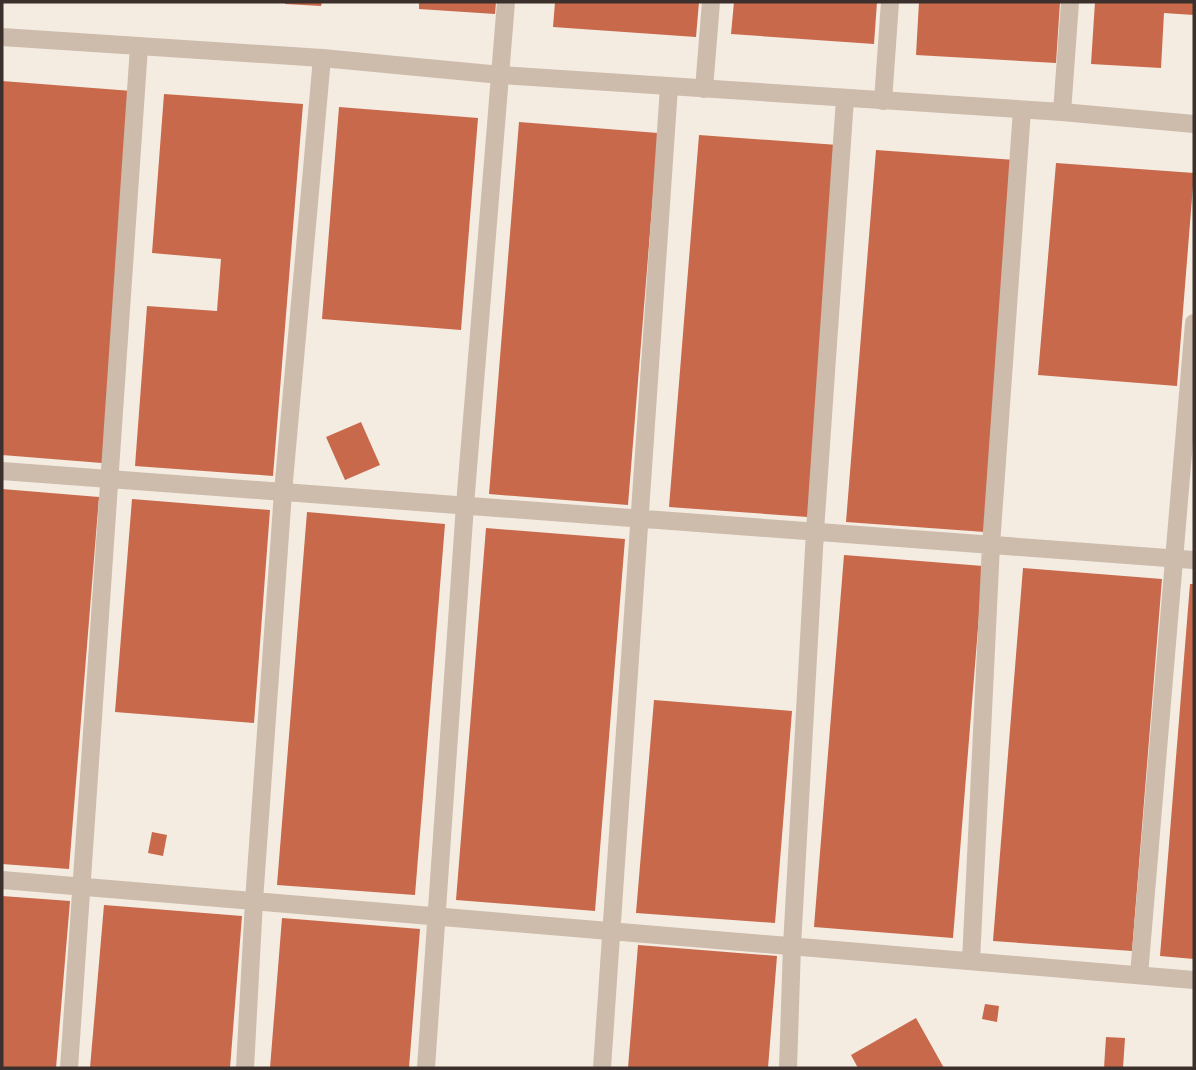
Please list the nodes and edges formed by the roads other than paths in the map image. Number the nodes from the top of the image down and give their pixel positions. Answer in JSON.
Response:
{"nodes":[{"id":1,"x":506,"y":2,"type":"edge"},
{"id":2,"x":711,"y":2,"type":"edge"},
{"id":3,"x":890,"y":2,"type":"edge"},
{"id":4,"x":1070,"y":2,"type":"edge"},
{"id":5,"x":2,"y":37,"type":"edge"},
{"id":6,"x":139,"y":47,"type":"junction"},
{"id":7,"x":322,"y":58,"type":"junction"},
{"id":8,"x":501,"y":75,"type":"junction"},
{"id":9,"x":669,"y":86,"type":"junction"},
{"id":10,"x":704,"y":89,"type":"junction"},
{"id":11,"x":845,"y":99,"type":"junction"},
{"id":12,"x":883,"y":100,"type":"junction"},
{"id":13,"x":1021,"y":110,"type":"junction"},
{"id":14,"x":1062,"y":112,"type":"junction"},
{"id":15,"x":1194,"y":124,"type":"edge"},
{"id":16,"x":1194,"y":323,"type":"edge"},
{"id":17,"x":2,"y":471,"type":"edge"},
{"id":18,"x":109,"y":479,"type":"junction"},
{"id":19,"x":283,"y":492,"type":"junction"},
{"id":20,"x":465,"y":505,"type":"junction"},
{"id":21,"x":640,"y":518,"type":"junction"},
{"id":22,"x":815,"y":531,"type":"junction"},
{"id":23,"x":990,"y":545,"type":"junction"},
{"id":24,"x":1174,"y":558,"type":"junction"},
{"id":25,"x":1194,"y":560,"type":"edge"},
{"id":26,"x":2,"y":880,"type":"edge"},
{"id":27,"x":81,"y":886,"type":"junction"},
{"id":28,"x":254,"y":901,"type":"junction"},
{"id":29,"x":437,"y":916,"type":"junction"},
{"id":30,"x":612,"y":931,"type":"junction"},
{"id":31,"x":792,"y":946,"type":"junction"},
{"id":32,"x":971,"y":961,"type":"junction"},
{"id":33,"x":1139,"y":975,"type":"junction"},
{"id":34,"x":1194,"y":980,"type":"edge"},
{"id":35,"x":69,"y":1068,"type":"edge"},
{"id":36,"x":245,"y":1068,"type":"edge"},
{"id":37,"x":426,"y":1068,"type":"edge"},
{"id":38,"x":603,"y":1068,"type":"edge"},
{"id":39,"x":788,"y":1068,"type":"edge"}],
"edges":[{"from":1,"to":8,"type":"street"},
{"from":2,"to":10,"type":"street"},
{"from":3,"to":12,"type":"street"},
{"from":4,"to":14,"type":"street"},
{"from":5,"to":6,"type":"street"},
{"from":6,"to":7,"type":"street"},
{"from":6,"to":18,"type":"street"},
{"from":7,"to":8,"type":"street"},
{"from":7,"to":19,"type":"street"},
{"from":8,"to":9,"type":"street"},
{"from":8,"to":20,"type":"street"},
{"from":9,"to":10,"type":"street"},
{"from":9,"to":21,"type":"street"},
{"from":10,"to":11,"type":"street"},
{"from":11,"to":12,"type":"street"},
{"from":11,"to":22,"type":"street"},
{"from":12,"to":13,"type":"street"},
{"from":13,"to":14,"type":"street"},
{"from":13,"to":23,"type":"street"},
{"from":14,"to":15,"type":"street"},
{"from":16,"to":24,"type":"street"},
{"from":17,"to":18,"type":"street"},
{"from":18,"to":19,"type":"street"},
{"from":18,"to":27,"type":"street"},
{"from":19,"to":20,"type":"street"},
{"from":19,"to":28,"type":"street"},
{"from":20,"to":21,"type":"street"},
{"from":20,"to":29,"type":"street"},
{"from":21,"to":22,"type":"street"},
{"from":21,"to":30,"type":"street"},
{"from":22,"to":23,"type":"street"},
{"from":22,"to":31,"type":"street"},
{"from":23,"to":24,"type":"street"},
{"from":23,"to":32,"type":"street"},
{"from":24,"to":25,"type":"street"},
{"from":24,"to":33,"type":"street"},
{"from":26,"to":27,"type":"street"},
{"from":27,"to":28,"type":"street"},
{"from":27,"to":35,"type":"street"},
{"from":28,"to":29,"type":"street"},
{"from":28,"to":36,"type":"street"},
{"from":29,"to":30,"type":"street"},
{"from":29,"to":37,"type":"street"},
{"from":30,"to":31,"type":"street"},
{"from":30,"to":38,"type":"street"},
{"from":31,"to":32,"type":"street"},
{"from":31,"to":39,"type":"street"},
{"from":32,"to":33,"type":"street"},
{"from":33,"to":34,"type":"street"}]}
